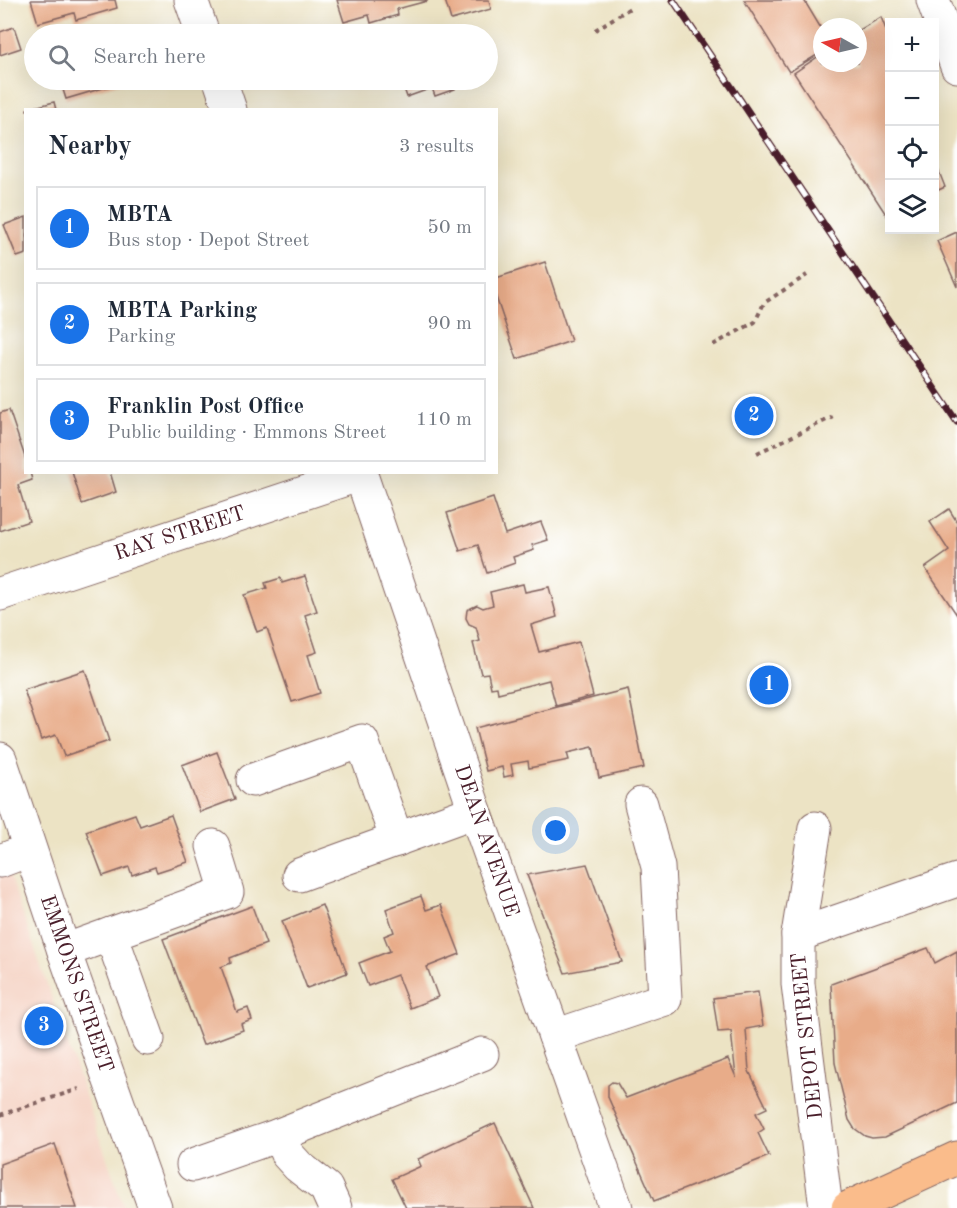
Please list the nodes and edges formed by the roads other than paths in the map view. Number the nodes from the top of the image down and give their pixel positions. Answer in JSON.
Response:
{"nodes":[{"id":1,"x":191,"y":0,"type":"edge"},
{"id":2,"x":933,"y":0,"type":"edge"},
{"id":3,"x":199,"y":24,"type":"edge"},
{"id":4,"x":957,"y":66,"type":"edge"},
{"id":5,"x":223,"y":90,"type":"edge"},
{"id":6,"x":229,"y":108,"type":"edge"},
{"id":7,"x":358,"y":474,"type":"edge"},
{"id":8,"x":361,"y":474,"type":"edge"},
{"id":9,"x":0,"y":594,"type":"edge"},
{"id":10,"x":0,"y":759,"type":"edge"},
{"id":11,"x":253,"y":780,"type":"dead end"},
{"id":12,"x":641,"y":804,"type":"dead end"},
{"id":13,"x":475,"y":811,"type":"junction"},
{"id":14,"x":815,"y":828,"type":"dead end"},
{"id":15,"x":397,"y":840,"type":"junction"},
{"id":16,"x":213,"y":846,"type":"dead end"},
{"id":17,"x":15,"y":855,"type":"edge"},
{"id":18,"x":299,"y":875,"type":"dead end"},
{"id":19,"x":957,"y":880,"type":"edge"},
{"id":20,"x":111,"y":934,"type":"junction"},
{"id":21,"x":798,"y":935,"type":"junction"},
{"id":22,"x":64,"y":951,"type":"junction"},
{"id":23,"x":555,"y":1036,"type":"junction"},
{"id":24,"x":148,"y":1038,"type":"dead end"},
{"id":25,"x":482,"y":1054,"type":"dead end"},
{"id":26,"x":279,"y":1135,"type":"junction"},
{"id":27,"x":957,"y":1158,"type":"edge"},
{"id":28,"x":193,"y":1165,"type":"dead end"},
{"id":29,"x":886,"y":1200,"type":"edge"},
{"id":30,"x":155,"y":1208,"type":"edge"},
{"id":31,"x":335,"y":1208,"type":"edge"},
{"id":32,"x":616,"y":1208,"type":"edge"},
{"id":33,"x":826,"y":1208,"type":"edge"},
{"id":34,"x":848,"y":1208,"type":"edge"}],
"edges":[{"from":1,"to":3,"type":"street"},
{"from":2,"to":4,"type":"street"},
{"from":5,"to":6,"type":"street"},
{"from":7,"to":9,"type":"street","name":"RAY STREET"},
{"from":8,"to":13,"type":"street","name":"DEAN AVENUE"},
{"from":10,"to":17,"type":"street","name":"EMMONS STREET"},
{"from":11,"to":15,"type":"street"},
{"from":12,"to":23,"type":"street"},
{"from":13,"to":15,"type":"street"},
{"from":13,"to":23,"type":"street","name":"DEAN AVENUE"},
{"from":14,"to":21,"type":"street","name":"DEPOT STREET"},
{"from":15,"to":18,"type":"street"},
{"from":16,"to":20,"type":"street"},
{"from":17,"to":22,"type":"street","name":"EMMONS STREET"},
{"from":19,"to":21,"type":"street"},
{"from":20,"to":22,"type":"street"},
{"from":20,"to":24,"type":"street"},
{"from":21,"to":33,"type":"street","name":"DEPOT STREET"},
{"from":22,"to":30,"type":"street","name":"EMMONS STREET"},
{"from":23,"to":32,"type":"street","name":"DEAN AVENUE"},
{"from":25,"to":26,"type":"street"},
{"from":26,"to":28,"type":"street"},
{"from":26,"to":31,"type":"street"},
{"from":27,"to":29,"type":"main road"},
{"from":29,"to":34,"type":"main road"}]}
